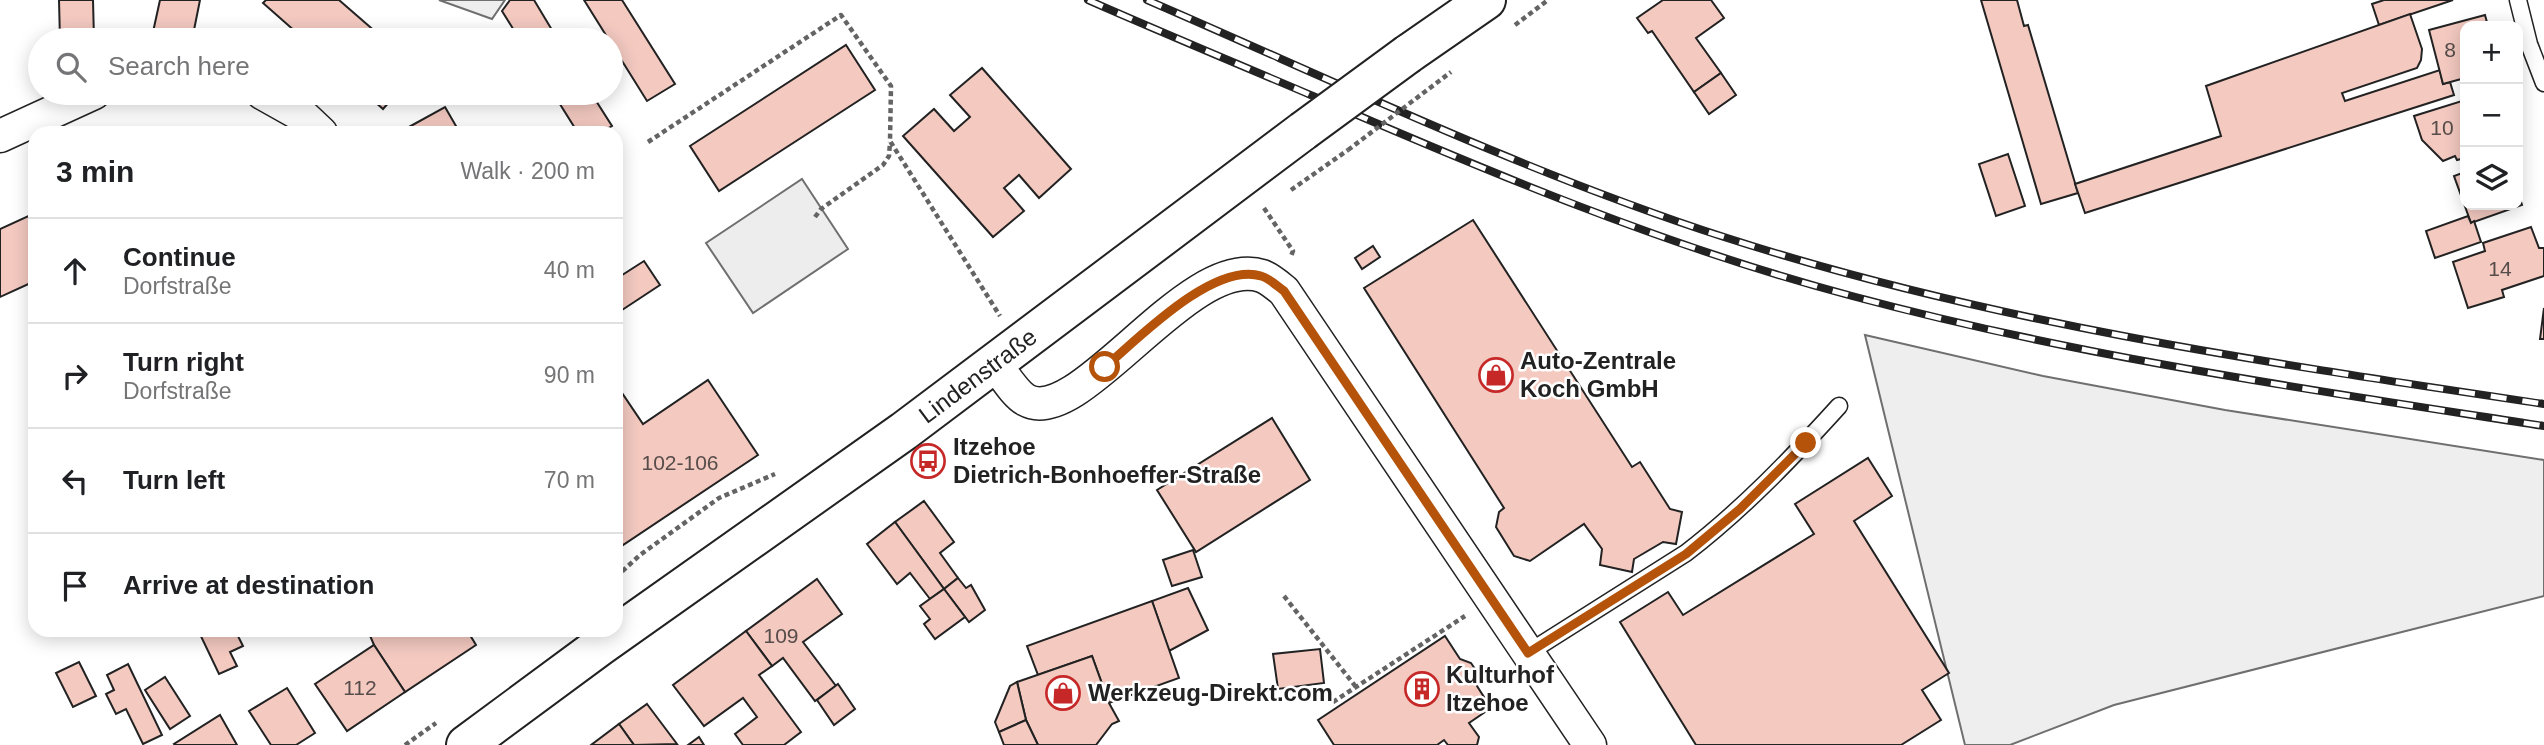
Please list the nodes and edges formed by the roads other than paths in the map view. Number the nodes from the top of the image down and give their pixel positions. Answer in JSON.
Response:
{"nodes":[{"id":1,"x":2518,"y":0,"type":"edge"},
{"id":2,"x":1462,"y":7,"type":"edge"},
{"id":3,"x":2544,"y":83,"type":"edge"},
{"id":4,"x":67,"y":105,"type":"edge"},
{"id":5,"x":283,"y":105,"type":"edge"},
{"id":6,"x":314,"y":126,"type":"edge"},
{"id":7,"x":0,"y":136,"type":"edge"},
{"id":8,"x":1007,"y":355,"type":"junction"},
{"id":9,"x":1839,"y":406,"type":"dead end"},
{"id":10,"x":623,"y":619,"type":"edge"},
{"id":11,"x":596,"y":638,"type":"edge"},
{"id":12,"x":1528,"y":653,"type":"junction"},
{"id":13,"x":466,"y":745,"type":"edge"},
{"id":14,"x":1590,"y":745,"type":"edge"}],
"edges":[{"from":1,"to":3,"type":"lane"},
{"from":2,"to":8,"type":"main road","name":"Lindenstraße","bridge":true},
{"from":4,"to":7,"type":"street"},
{"from":5,"to":6,"type":"street"},
{"from":8,"to":10,"type":"main road","name":"Lindenstraße"},
{"from":8,"to":12,"type":"street"},
{"from":9,"to":12,"type":"lane"},
{"from":11,"to":13,"type":"main road","name":"Lindenstraße"},
{"from":12,"to":14,"type":"street"}]}
